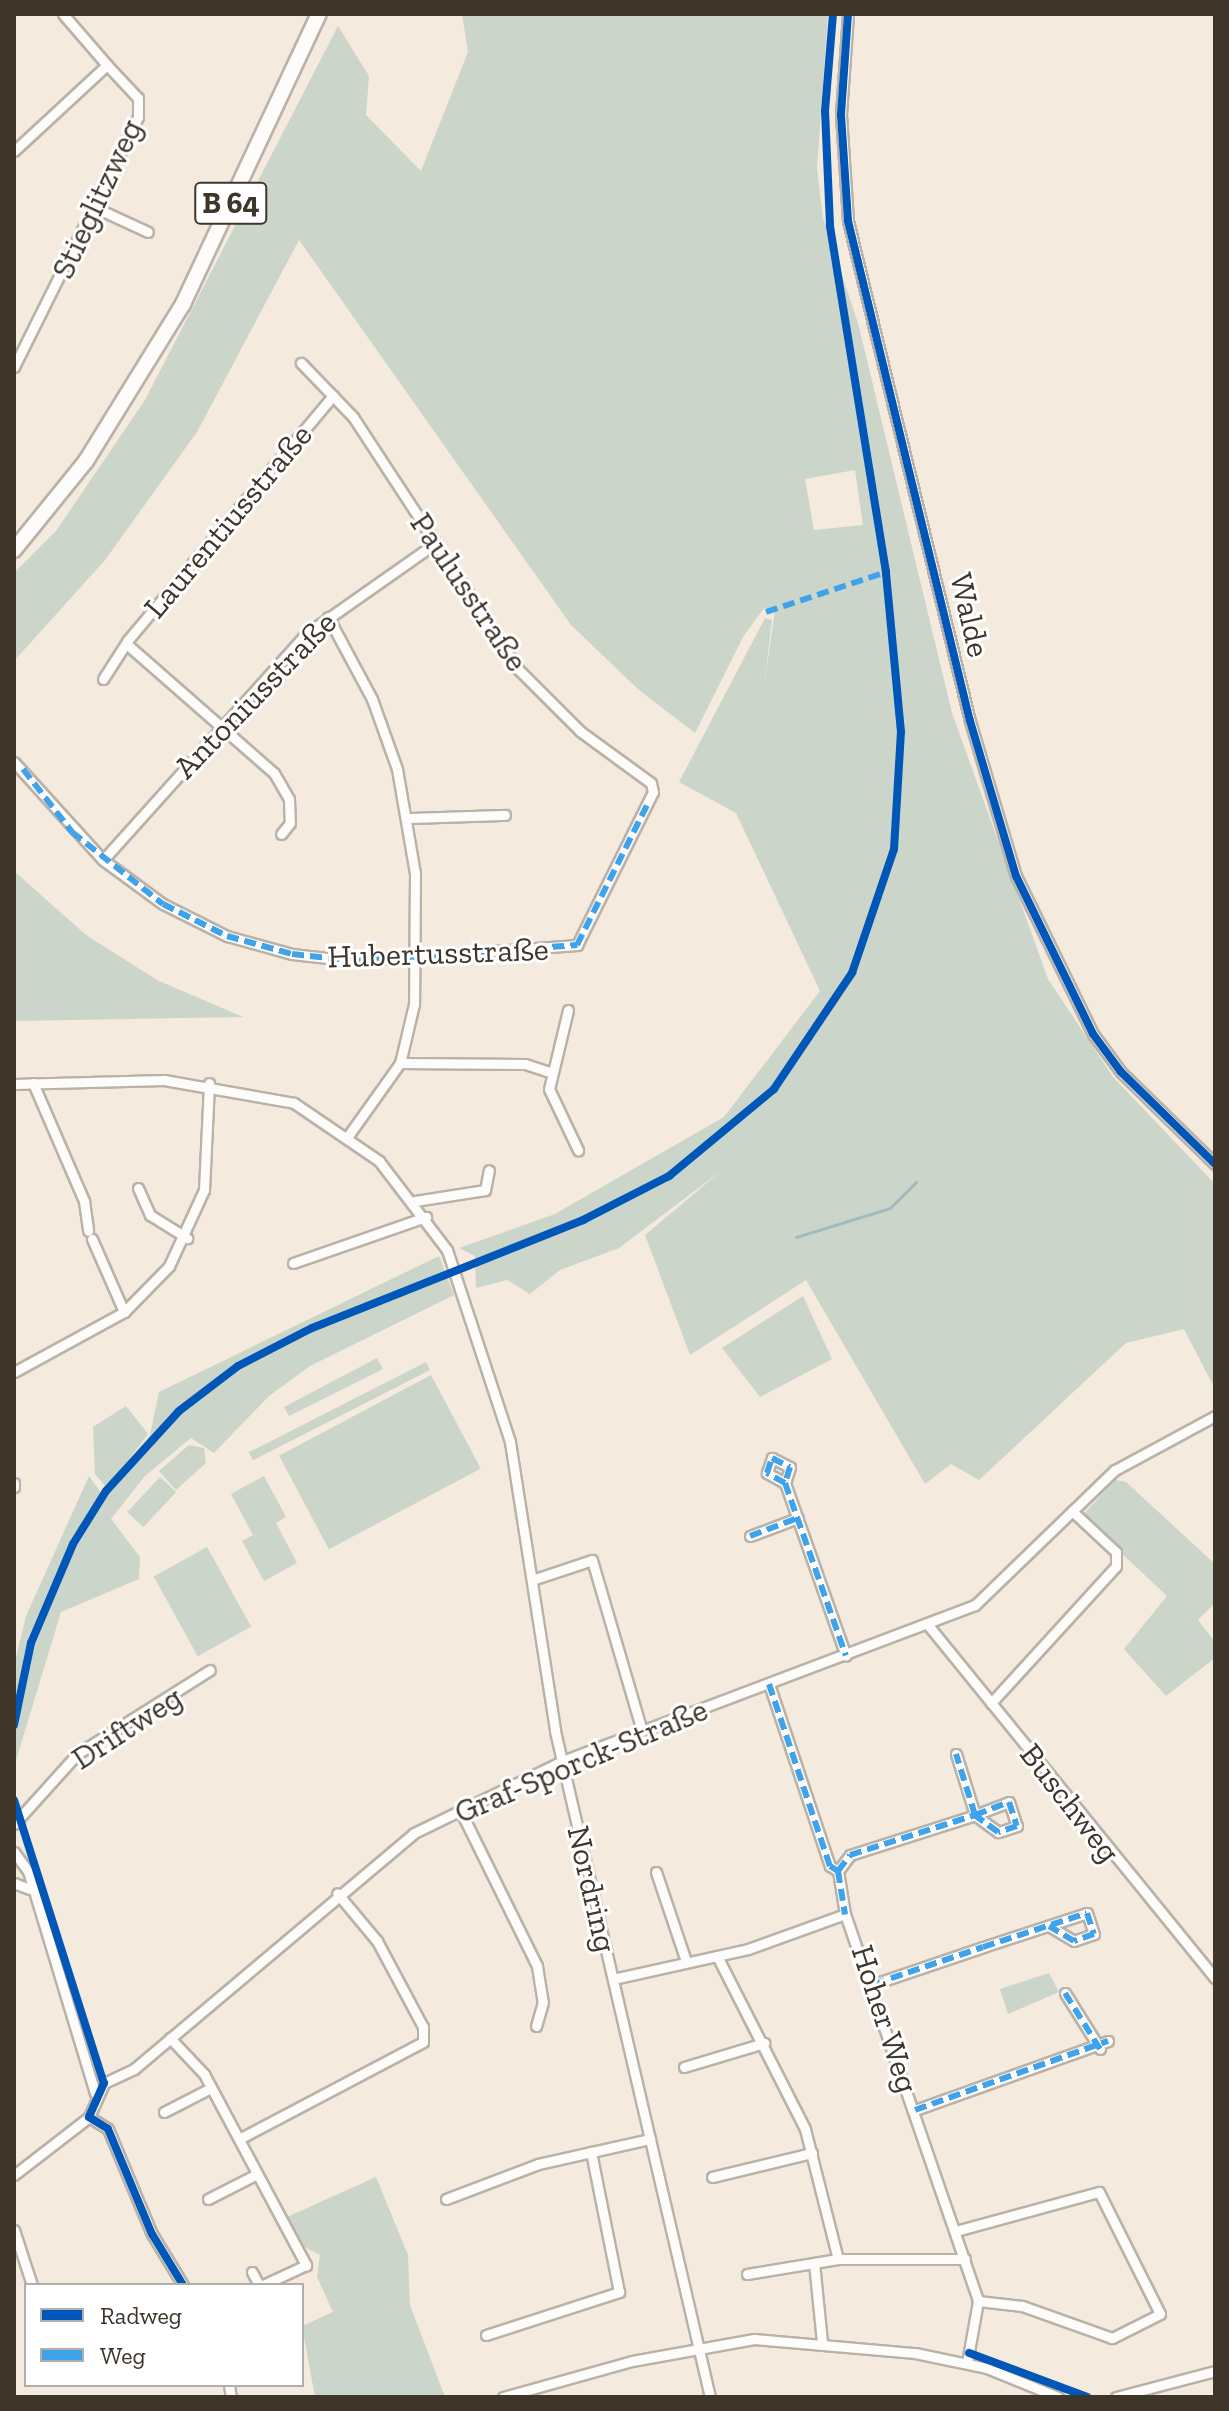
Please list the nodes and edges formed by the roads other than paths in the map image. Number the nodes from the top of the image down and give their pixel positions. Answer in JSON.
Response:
{"nodes":[{"id":1,"x":63,"y":14,"type":"edge"},
{"id":2,"x":319,"y":14,"type":"edge"},
{"id":3,"x":848,"y":14,"type":"edge"},
{"id":4,"x":107,"y":65,"type":"junction"},
{"id":5,"x":14,"y":151,"type":"edge"},
{"id":6,"x":96,"y":208,"type":"junction"},
{"id":7,"x":148,"y":232,"type":"dead end"},
{"id":8,"x":301,"y":363,"type":"dead end"},
{"id":9,"x":14,"y":367,"type":"edge"},
{"id":10,"x":333,"y":396,"type":"junction"},
{"id":11,"x":431,"y":537,"type":"junction"},
{"id":12,"x":14,"y":550,"type":"edge"},
{"id":13,"x":424,"y":551,"type":"junction"},
{"id":14,"x":442,"y":553,"type":"junction"},
{"id":15,"x":328,"y":617,"type":"junction"},
{"id":16,"x":130,"y":647,"type":"junction"},
{"id":17,"x":103,"y":679,"type":"dead end"},
{"id":18,"x":219,"y":724,"type":"junction"},
{"id":19,"x":14,"y":762,"type":"edge"},
{"id":20,"x":649,"y":801,"type":"joint"},
{"id":21,"x":505,"y":815,"type":"dead end"},
{"id":22,"x":407,"y":818,"type":"junction"},
{"id":23,"x":281,"y":834,"type":"dead end"},
{"id":24,"x":103,"y":860,"type":"junction"},
{"id":25,"x":417,"y":960,"type":"junction"},
{"id":26,"x":568,"y":1010,"type":"dead end"},
{"id":27,"x":400,"y":1063,"type":"junction"},
{"id":28,"x":553,"y":1073,"type":"junction"},
{"id":29,"x":33,"y":1083,"type":"junction"},
{"id":30,"x":209,"y":1083,"type":"junction"},
{"id":31,"x":14,"y":1084,"type":"edge"},
{"id":32,"x":348,"y":1136,"type":"junction"},
{"id":33,"x":578,"y":1150,"type":"dead end"},
{"id":34,"x":1215,"y":1164,"type":"edge"},
{"id":35,"x":489,"y":1170,"type":"dead end"},
{"id":36,"x":138,"y":1188,"type":"dead end"},
{"id":37,"x":415,"y":1201,"type":"junction"},
{"id":38,"x":426,"y":1217,"type":"junction"},
{"id":39,"x":187,"y":1238,"type":"junction"},
{"id":40,"x":293,"y":1263,"type":"dead end"},
{"id":41,"x":124,"y":1312,"type":"junction"},
{"id":42,"x":15,"y":1369,"type":"edge"},
{"id":43,"x":1215,"y":1416,"type":"edge"},
{"id":44,"x":785,"y":1483,"type":"dead end"},
{"id":45,"x":1072,"y":1511,"type":"junction"},
{"id":46,"x":798,"y":1518,"type":"junction"},
{"id":47,"x":750,"y":1536,"type":"dead end"},
{"id":48,"x":532,"y":1580,"type":"junction"},
{"id":49,"x":928,"y":1625,"type":"junction"},
{"id":50,"x":846,"y":1656,"type":"junction"},
{"id":51,"x":210,"y":1670,"type":"dead end"},
{"id":52,"x":769,"y":1684,"type":"junction"},
{"id":53,"x":991,"y":1703,"type":"junction"},
{"id":54,"x":642,"y":1731,"type":"junction"},
{"id":55,"x":956,"y":1754,"type":"dead end"},
{"id":56,"x":562,"y":1761,"type":"junction"},
{"id":57,"x":460,"y":1810,"type":"junction"},
{"id":58,"x":14,"y":1824,"type":"edge"},
{"id":59,"x":14,"y":1852,"type":"edge"},
{"id":60,"x":838,"y":1871,"type":"junction"},
{"id":61,"x":656,"y":1872,"type":"dead end"},
{"id":62,"x":14,"y":1883,"type":"edge"},
{"id":63,"x":30,"y":1889,"type":"junction"},
{"id":64,"x":337,"y":1893,"type":"junction"},
{"id":65,"x":845,"y":1914,"type":"junction"},
{"id":66,"x":1049,"y":1926,"type":"dead end"},
{"id":67,"x":717,"y":1956,"type":"junction"},
{"id":68,"x":686,"y":1961,"type":"junction"},
{"id":69,"x":1215,"y":1978,"type":"edge"},
{"id":70,"x":613,"y":1979,"type":"junction"},
{"id":71,"x":874,"y":1984,"type":"junction"},
{"id":72,"x":1065,"y":1993,"type":"dead end"},
{"id":73,"x":536,"y":2026,"type":"dead end"},
{"id":74,"x":170,"y":2038,"type":"junction"},
{"id":75,"x":764,"y":2043,"type":"junction"},
{"id":76,"x":684,"y":2067,"type":"dead end"},
{"id":77,"x":211,"y":2088,"type":"junction"},
{"id":78,"x":95,"y":2093,"type":"junction"},
{"id":79,"x":915,"y":2110,"type":"junction"},
{"id":80,"x":164,"y":2112,"type":"dead end"},
{"id":81,"x":89,"y":2117,"type":"junction"},
{"id":82,"x":239,"y":2139,"type":"junction"},
{"id":83,"x":650,"y":2139,"type":"junction"},
{"id":84,"x":591,"y":2152,"type":"junction"},
{"id":85,"x":812,"y":2153,"type":"junction"},
{"id":86,"x":257,"y":2174,"type":"junction"},
{"id":87,"x":14,"y":2175,"type":"edge"},
{"id":88,"x":712,"y":2177,"type":"dead end"},
{"id":89,"x":208,"y":2199,"type":"dead end"},
{"id":90,"x":446,"y":2199,"type":"dead end"},
{"id":91,"x":14,"y":2230,"type":"edge"},
{"id":92,"x":956,"y":2231,"type":"junction"},
{"id":93,"x":838,"y":2259,"type":"junction"},
{"id":94,"x":965,"y":2259,"type":"junction"},
{"id":95,"x":814,"y":2263,"type":"junction"},
{"id":96,"x":252,"y":2272,"type":"dead end"},
{"id":97,"x":747,"y":2274,"type":"dead end"},
{"id":98,"x":31,"y":2283,"type":"edge"},
{"id":99,"x":182,"y":2283,"type":"edge"},
{"id":100,"x":260,"y":2283,"type":"edge"},
{"id":101,"x":266,"y":2283,"type":"edge"},
{"id":102,"x":978,"y":2301,"type":"junction"},
{"id":103,"x":486,"y":2335,"type":"dead end"},
{"id":104,"x":822,"y":2342,"type":"junction"},
{"id":105,"x":700,"y":2347,"type":"junction"},
{"id":106,"x":967,"y":2363,"type":"junction"},
{"id":107,"x":1215,"y":2371,"type":"edge"},
{"id":108,"x":503,"y":2397,"type":"edge"},
{"id":109,"x":710,"y":2397,"type":"edge"},
{"id":110,"x":1058,"y":2397,"type":"edge"},
{"id":111,"x":1116,"y":2397,"type":"edge"}],
"edges":[{"from":1,"to":4,"type":"street"},
{"from":2,"to":12,"type":"main road","number":"B 64"},
{"from":3,"to":34,"type":"street","name":"Walde"},
{"from":4,"to":5,"type":"street","name":"Stieglitzweg"},
{"from":4,"to":6,"type":"street","name":"Stieglitzweg"},
{"from":6,"to":7,"type":"street"},
{"from":6,"to":9,"type":"street","name":"Stieglitzweg"},
{"from":8,"to":10,"type":"street","name":"Paulusstraße"},
{"from":10,"to":11,"type":"street","name":"Paulusstraße"},
{"from":10,"to":16,"type":"street","name":"Laurentiusstraße"},
{"from":11,"to":13,"type":"street"},
{"from":11,"to":14,"type":"street","name":"Paulusstraße"},
{"from":13,"to":14,"type":"street"},
{"from":13,"to":15,"type":"street","name":"Antoniusstraße"},
{"from":14,"to":20,"type":"street","name":"Paulusstraße"},
{"from":15,"to":18,"type":"street","name":"Antoniusstraße"},
{"from":15,"to":22,"type":"street"},
{"from":16,"to":17,"type":"street","name":"Laurentiusstraße"},
{"from":16,"to":18,"type":"street","name":"Laurentiusstraße"},
{"from":18,"to":23,"type":"street","name":"Laurentiusstraße"},
{"from":18,"to":24,"type":"street","name":"Antoniusstraße"},
{"from":19,"to":24,"type":"street","name":"Hubertusstraße"},
{"from":20,"to":25,"type":"street","name":"Hubertusstraße"},
{"from":21,"to":22,"type":"street"},
{"from":22,"to":25,"type":"street"},
{"from":24,"to":25,"type":"street","name":"Hubertusstraße"},
{"from":25,"to":27,"type":"street"},
{"from":26,"to":28,"type":"street"},
{"from":27,"to":28,"type":"street"},
{"from":27,"to":32,"type":"street"},
{"from":28,"to":33,"type":"street"},
{"from":29,"to":30,"type":"street"},
{"from":29,"to":31,"type":"street"},
{"from":29,"to":41,"type":"street"},
{"from":30,"to":32,"type":"street"},
{"from":30,"to":39,"type":"street"},
{"from":32,"to":37,"type":"street"},
{"from":35,"to":37,"type":"street"},
{"from":36,"to":39,"type":"street"},
{"from":37,"to":38,"type":"street"},
{"from":38,"to":40,"type":"street"},
{"from":38,"to":48,"type":"street","name":"Nordring"},
{"from":39,"to":41,"type":"street"},
{"from":41,"to":42,"type":"street"},
{"from":43,"to":45,"type":"street","name":"Graf-Sporck-Straße"},
{"from":44,"to":46,"type":"street"},
{"from":45,"to":49,"type":"street","name":"Graf-Sporck-Straße"},
{"from":45,"to":53,"type":"street"},
{"from":46,"to":47,"type":"street"},
{"from":46,"to":50,"type":"street"},
{"from":48,"to":54,"type":"street"},
{"from":48,"to":56,"type":"street","name":"Nordring"},
{"from":49,"to":50,"type":"street","name":"Graf-Sporck-Straße"},
{"from":49,"to":53,"type":"street","name":"Buschweg"},
{"from":50,"to":52,"type":"street","name":"Graf-Sporck-Straße"},
{"from":51,"to":58,"type":"street","name":"Driftweg"},
{"from":52,"to":54,"type":"street","name":"Graf-Sporck-Straße"},
{"from":52,"to":60,"type":"street","name":"Hoher Weg"},
{"from":53,"to":69,"type":"street","name":"Buschweg"},
{"from":54,"to":56,"type":"street","name":"Graf-Sporck-Straße"},
{"from":55,"to":60,"type":"street"},
{"from":56,"to":57,"type":"street","name":"Graf-Sporck-Straße"},
{"from":56,"to":70,"type":"street","name":"Nordring"},
{"from":57,"to":64,"type":"street","name":"Graf-Sporck-Straße"},
{"from":57,"to":73,"type":"street"},
{"from":59,"to":63,"type":"street"},
{"from":60,"to":65,"type":"street","name":"Hoher Weg"},
{"from":61,"to":68,"type":"street"},
{"from":62,"to":63,"type":"street"},
{"from":63,"to":78,"type":"street"},
{"from":64,"to":74,"type":"street","name":"Graf-Sporck-Straße"},
{"from":64,"to":82,"type":"street"},
{"from":65,"to":67,"type":"street"},
{"from":65,"to":71,"type":"street","name":"Hoher Weg"},
{"from":66,"to":71,"type":"street"},
{"from":67,"to":68,"type":"street"},
{"from":67,"to":75,"type":"street"},
{"from":68,"to":70,"type":"street"},
{"from":70,"to":83,"type":"street","name":"Nordring"},
{"from":71,"to":79,"type":"street","name":"Hoher Weg"},
{"from":72,"to":79,"type":"street"},
{"from":74,"to":77,"type":"street"},
{"from":74,"to":78,"type":"street","name":"Graf-Sporck-Straße"},
{"from":75,"to":76,"type":"street"},
{"from":75,"to":85,"type":"street"},
{"from":77,"to":80,"type":"street"},
{"from":77,"to":82,"type":"street"},
{"from":78,"to":81,"type":"street"},
{"from":79,"to":92,"type":"street","name":"Hoher Weg"},
{"from":81,"to":87,"type":"street"},
{"from":81,"to":99,"type":"street"},
{"from":82,"to":86,"type":"street"},
{"from":83,"to":84,"type":"street"},
{"from":83,"to":105,"type":"street","name":"Nordring"},
{"from":84,"to":90,"type":"street"},
{"from":84,"to":103,"type":"street"},
{"from":85,"to":88,"type":"street"},
{"from":85,"to":93,"type":"street"},
{"from":86,"to":89,"type":"street"},
{"from":86,"to":101,"type":"street"},
{"from":91,"to":98,"type":"street"},
{"from":92,"to":94,"type":"street","name":"Hoher Weg"},
{"from":92,"to":102,"type":"street"},
{"from":93,"to":94,"type":"street"},
{"from":93,"to":95,"type":"street"},
{"from":94,"to":102,"type":"street","name":"Hoher Weg"},
{"from":95,"to":97,"type":"street"},
{"from":95,"to":104,"type":"street"},
{"from":96,"to":100,"type":"street"},
{"from":102,"to":106,"type":"street","name":"Hoher Weg"},
{"from":104,"to":105,"type":"street"},
{"from":104,"to":106,"type":"street"},
{"from":105,"to":108,"type":"street"},
{"from":105,"to":109,"type":"street","name":"Nordring"},
{"from":106,"to":110,"type":"street"},
{"from":107,"to":111,"type":"street"}]}
